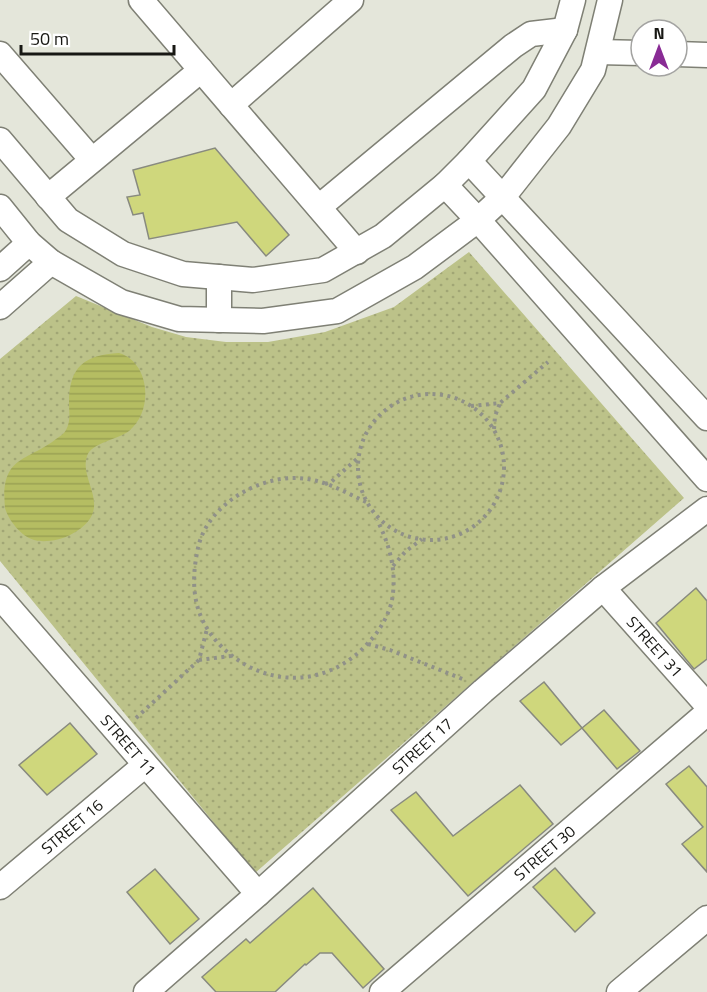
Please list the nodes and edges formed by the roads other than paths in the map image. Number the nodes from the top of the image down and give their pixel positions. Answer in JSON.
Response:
{"nodes":[{"id":1,"x":141,"y":0,"type":"edge"},
{"id":2,"x":351,"y":0,"type":"edge"},
{"id":3,"x":573,"y":0,"type":"edge"},
{"id":4,"x":610,"y":0,"type":"edge"},
{"id":5,"x":565,"y":30,"type":"junction"},
{"id":6,"x":598,"y":52,"type":"junction"},
{"id":7,"x":629,"y":53,"type":"edge"},
{"id":8,"x":0,"y":54,"type":"edge"},
{"id":9,"x":689,"y":54,"type":"edge"},
{"id":10,"x":707,"y":55,"type":"edge"},
{"id":11,"x":201,"y":70,"type":"junction"},
{"id":12,"x":231,"y":105,"type":"junction"},
{"id":13,"x":0,"y":140,"type":"edge"},
{"id":14,"x":92,"y":160,"type":"junction"},
{"id":15,"x":469,"y":161,"type":"junction"},
{"id":16,"x":445,"y":184,"type":"junction"},
{"id":17,"x":48,"y":197,"type":"junction"},
{"id":18,"x":503,"y":197,"type":"junction"},
{"id":19,"x":0,"y":207,"type":"edge"},
{"id":20,"x":319,"y":207,"type":"junction"},
{"id":21,"x":478,"y":220,"type":"junction"},
{"id":22,"x":29,"y":243,"type":"junction"},
{"id":23,"x":357,"y":252,"type":"junction"},
{"id":24,"x":51,"y":262,"type":"junction"},
{"id":25,"x":0,"y":269,"type":"edge"},
{"id":26,"x":219,"y":277,"type":"junction"},
{"id":27,"x":0,"y":307,"type":"edge"},
{"id":28,"x":219,"y":320,"type":"junction"},
{"id":29,"x":707,"y":418,"type":"edge"},
{"id":30,"x":707,"y":479,"type":"edge"},
{"id":31,"x":707,"y":508,"type":"edge"},
{"id":32,"x":603,"y":588,"type":"junction"},
{"id":33,"x":0,"y":597,"type":"edge"},
{"id":34,"x":707,"y":705,"type":"edge"},
{"id":35,"x":707,"y":712,"type":"edge"},
{"id":36,"x":145,"y":765,"type":"junction"},
{"id":37,"x":4,"y":877,"type":"edge"},
{"id":38,"x":258,"y":894,"type":"junction"},
{"id":39,"x":707,"y":918,"type":"edge"},
{"id":40,"x":151,"y":990,"type":"edge"},
{"id":41,"x":382,"y":992,"type":"edge"},
{"id":42,"x":619,"y":992,"type":"edge"}],
"edges":[{"from":1,"to":11,"type":"street"},
{"from":2,"to":12,"type":"street"},
{"from":3,"to":5,"type":"street"},
{"from":4,"to":6,"type":"street"},
{"from":5,"to":15,"type":"street"},
{"from":5,"to":20,"type":"street"},
{"from":6,"to":7,"type":"street"},
{"from":6,"to":18,"type":"street"},
{"from":8,"to":14,"type":"street"},
{"from":9,"to":10,"type":"street"},
{"from":11,"to":12,"type":"street"},
{"from":11,"to":14,"type":"street"},
{"from":12,"to":20,"type":"street"},
{"from":13,"to":17,"type":"street"},
{"from":14,"to":17,"type":"street"},
{"from":15,"to":16,"type":"street"},
{"from":15,"to":18,"type":"street"},
{"from":16,"to":21,"type":"street"},
{"from":16,"to":23,"type":"street"},
{"from":17,"to":26,"type":"street"},
{"from":18,"to":21,"type":"street"},
{"from":18,"to":29,"type":"street"},
{"from":19,"to":22,"type":"street"},
{"from":20,"to":23,"type":"street"},
{"from":21,"to":28,"type":"street"},
{"from":21,"to":30,"type":"street"},
{"from":22,"to":24,"type":"street"},
{"from":22,"to":25,"type":"street"},
{"from":23,"to":26,"type":"street"},
{"from":24,"to":27,"type":"street"},
{"from":24,"to":28,"type":"street"},
{"from":26,"to":28,"type":"street"},
{"from":31,"to":32,"type":"street","name":"STREET 17"},
{"from":32,"to":34,"type":"street","name":"STREET 31"},
{"from":32,"to":38,"type":"street","name":"STREET 17"},
{"from":33,"to":36,"type":"street","name":"STREET 11"},
{"from":35,"to":41,"type":"street","name":"STREET 30"},
{"from":36,"to":37,"type":"street","name":"STREET 16"},
{"from":36,"to":38,"type":"street","name":"STREET 11"},
{"from":38,"to":40,"type":"street","name":"STREET 17"},
{"from":39,"to":42,"type":"street"}]}
